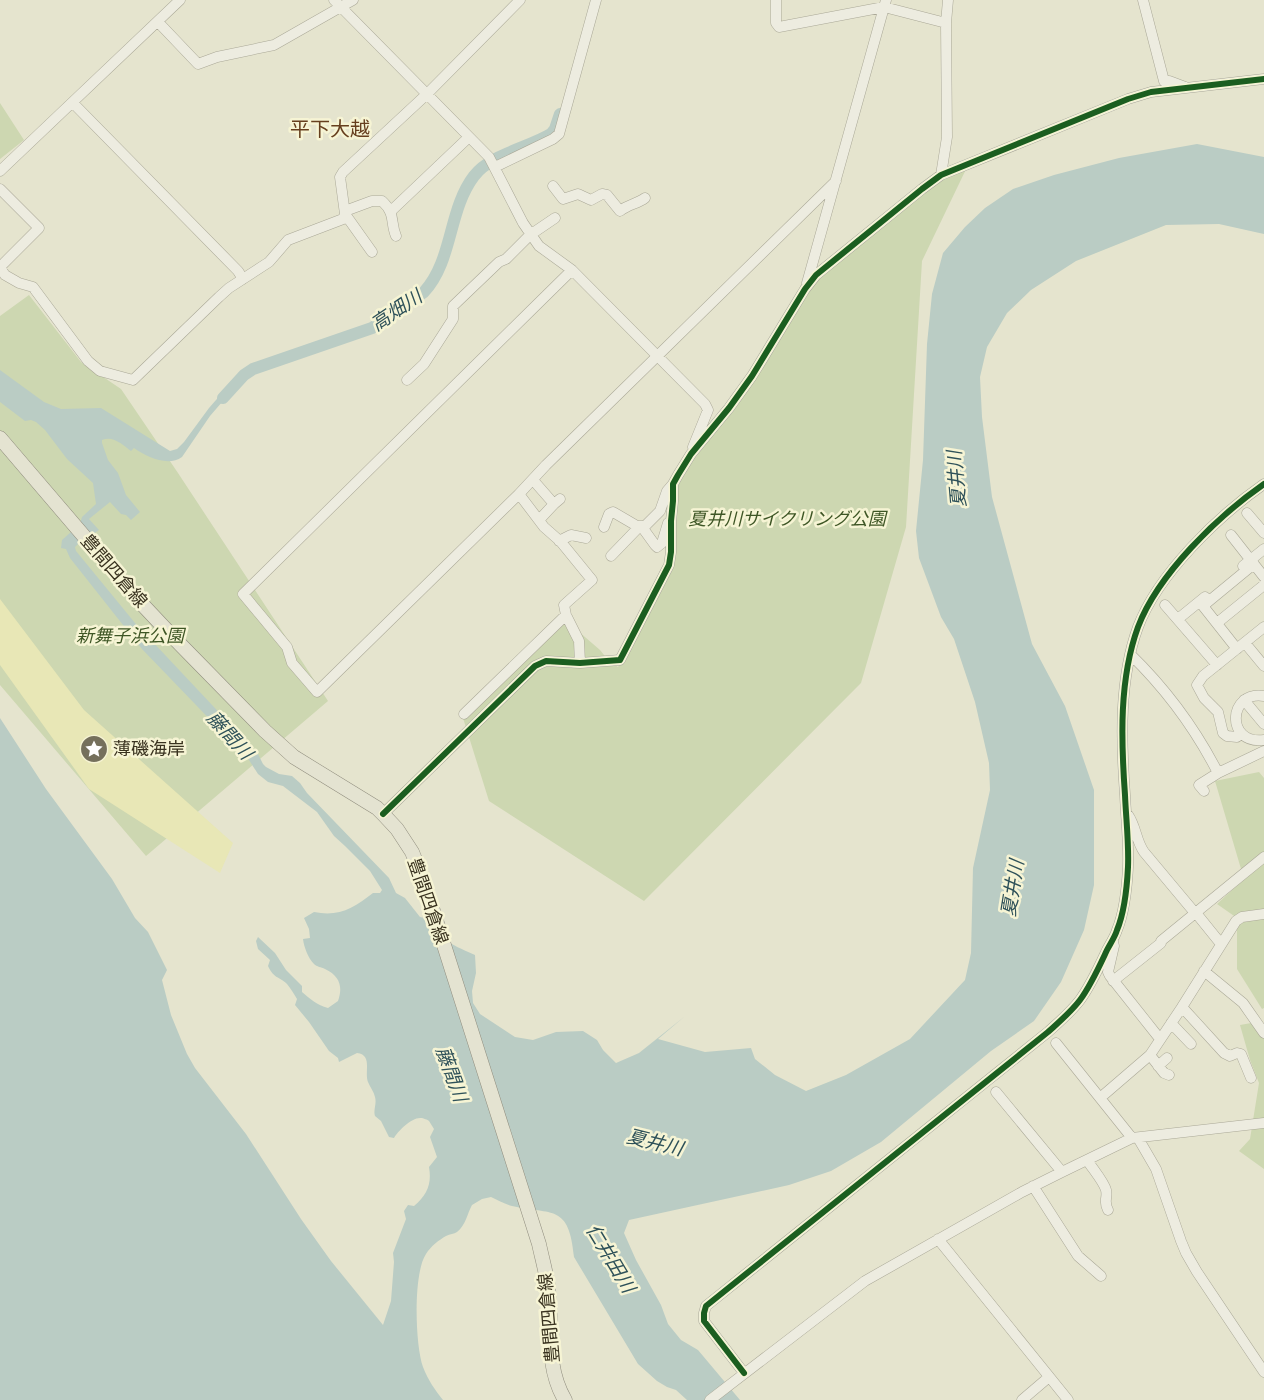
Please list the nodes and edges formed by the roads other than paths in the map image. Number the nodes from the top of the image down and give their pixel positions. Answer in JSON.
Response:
{"nodes":[{"id":1,"x":180,"y":0,"type":"edge"},
{"id":2,"x":353,"y":0,"type":"edge"},
{"id":3,"x":520,"y":0,"type":"edge"},
{"id":4,"x":596,"y":0,"type":"edge"},
{"id":5,"x":776,"y":0,"type":"edge"},
{"id":6,"x":948,"y":0,"type":"edge"},
{"id":7,"x":1142,"y":0,"type":"edge"},
{"id":8,"x":885,"y":3,"type":"edge"},
{"id":9,"x":337,"y":4,"type":"edge"},
{"id":10,"x":158,"y":22,"type":"junction"},
{"id":11,"x":946,"y":23,"type":"junction"},
{"id":12,"x":1264,"y":78,"type":"edge"},
{"id":13,"x":1188,"y":88,"type":"junction"},
{"id":14,"x":426,"y":94,"type":"junction"},
{"id":15,"x":73,"y":103,"type":"junction"},
{"id":16,"x":469,"y":137,"type":"junction"},
{"id":17,"x":493,"y":163,"type":"junction"},
{"id":18,"x":0,"y":171,"type":"edge"},
{"id":19,"x":942,"y":175,"type":"junction"},
{"id":20,"x":836,"y":181,"type":"junction"},
{"id":21,"x":553,"y":186,"type":"dead end"},
{"id":22,"x":0,"y":189,"type":"edge"},
{"id":23,"x":645,"y":198,"type":"dead end"},
{"id":24,"x":345,"y":212,"type":"junction"},
{"id":25,"x":390,"y":212,"type":"junction"},
{"id":26,"x":555,"y":218,"type":"dead end"},
{"id":27,"x":530,"y":235,"type":"junction"},
{"id":28,"x":396,"y":236,"type":"dead end"},
{"id":29,"x":372,"y":252,"type":"dead end"},
{"id":30,"x":0,"y":267,"type":"edge"},
{"id":31,"x":572,"y":270,"type":"junction"},
{"id":32,"x":243,"y":279,"type":"junction"},
{"id":33,"x":805,"y":289,"type":"junction"},
{"id":34,"x":658,"y":356,"type":"junction"},
{"id":35,"x":408,"y":380,"type":"dead end"},
{"id":36,"x":0,"y":438,"type":"edge"},
{"id":37,"x":691,"y":454,"type":"junction"},
{"id":38,"x":533,"y":480,"type":"junction"},
{"id":39,"x":673,"y":484,"type":"junction"},
{"id":40,"x":1264,"y":484,"type":"edge"},
{"id":41,"x":519,"y":494,"type":"junction"},
{"id":42,"x":1247,"y":513,"type":"dead end"},
{"id":43,"x":539,"y":520,"type":"junction"},
{"id":44,"x":671,"y":521,"type":"junction"},
{"id":45,"x":641,"y":527,"type":"junction"},
{"id":46,"x":604,"y":528,"type":"dead end"},
{"id":47,"x":1264,"y":533,"type":"edge"},
{"id":48,"x":1231,"y":535,"type":"dead end"},
{"id":49,"x":586,"y":538,"type":"dead end"},
{"id":50,"x":559,"y":541,"type":"junction"},
{"id":51,"x":1264,"y":549,"type":"edge"},
{"id":52,"x":610,"y":556,"type":"dead end"},
{"id":53,"x":1252,"y":562,"type":"junction"},
{"id":54,"x":1264,"y":577,"type":"edge"},
{"id":55,"x":1264,"y":585,"type":"edge"},
{"id":56,"x":1165,"y":605,"type":"dead end"},
{"id":57,"x":566,"y":614,"type":"junction"},
{"id":58,"x":1178,"y":619,"type":"junction"},
{"id":59,"x":1216,"y":623,"type":"junction"},
{"id":60,"x":1264,"y":627,"type":"edge"},
{"id":61,"x":1241,"y":646,"type":"junction"},
{"id":62,"x":1130,"y":654,"type":"junction"},
{"id":63,"x":580,"y":663,"type":"junction"},
{"id":64,"x":1263,"y":663,"type":"edge"},
{"id":65,"x":1217,"y":665,"type":"junction"},
{"id":66,"x":1263,"y":695,"type":"edge"},
{"id":67,"x":1244,"y":700,"type":"junction"},
{"id":68,"x":464,"y":714,"type":"dead end"},
{"id":69,"x":1264,"y":724,"type":"edge"},
{"id":70,"x":1241,"y":733,"type":"junction"},
{"id":71,"x":1264,"y":740,"type":"edge"},
{"id":72,"x":1264,"y":751,"type":"edge"},
{"id":73,"x":1218,"y":772,"type":"junction"},
{"id":74,"x":1204,"y":792,"type":"dead end"},
{"id":75,"x":1126,"y":812,"type":"junction"},
{"id":76,"x":383,"y":814,"type":"junction"},
{"id":77,"x":1264,"y":857,"type":"edge"},
{"id":78,"x":1196,"y":913,"type":"junction"},
{"id":79,"x":1264,"y":914,"type":"edge"},
{"id":80,"x":1112,"y":940,"type":"junction"},
{"id":81,"x":1221,"y":944,"type":"junction"},
{"id":82,"x":1204,"y":971,"type":"junction"},
{"id":83,"x":1113,"y":981,"type":"junction"},
{"id":84,"x":1182,"y":1007,"type":"junction"},
{"id":85,"x":1171,"y":1023,"type":"junction"},
{"id":86,"x":1264,"y":1033,"type":"edge"},
{"id":87,"x":1160,"y":1039,"type":"junction"},
{"id":88,"x":1056,"y":1043,"type":"dead end"},
{"id":89,"x":1191,"y":1044,"type":"dead end"},
{"id":90,"x":1150,"y":1055,"type":"junction"},
{"id":91,"x":1167,"y":1058,"type":"dead end"},
{"id":92,"x":1158,"y":1066,"type":"junction"},
{"id":93,"x":1169,"y":1075,"type":"dead end"},
{"id":94,"x":1251,"y":1078,"type":"dead end"},
{"id":95,"x":996,"y":1092,"type":"dead end"},
{"id":96,"x":1100,"y":1098,"type":"junction"},
{"id":97,"x":1264,"y":1123,"type":"edge"},
{"id":98,"x":1135,"y":1138,"type":"junction"},
{"id":99,"x":1087,"y":1160,"type":"junction"},
{"id":100,"x":1062,"y":1172,"type":"junction"},
{"id":101,"x":1033,"y":1186,"type":"junction"},
{"id":102,"x":1108,"y":1210,"type":"dead end"},
{"id":103,"x":938,"y":1239,"type":"junction"},
{"id":104,"x":1101,"y":1276,"type":"dead end"},
{"id":105,"x":1264,"y":1372,"type":"edge"},
{"id":106,"x":740,"y":1376,"type":"junction"},
{"id":107,"x":1049,"y":1377,"type":"junction"},
{"id":108,"x":564,"y":1400,"type":"edge"},
{"id":109,"x":710,"y":1400,"type":"edge"},
{"id":110,"x":1022,"y":1400,"type":"edge"},
{"id":111,"x":1068,"y":1400,"type":"edge"}],
"edges":[{"from":1,"to":10,"type":"street"},
{"from":2,"to":9,"type":"street"},
{"from":3,"to":14,"type":"street"},
{"from":4,"to":17,"type":"street"},
{"from":5,"to":8,"type":"street"},
{"from":6,"to":11,"type":"street"},
{"from":7,"to":13,"type":"street"},
{"from":8,"to":11,"type":"street"},
{"from":8,"to":20,"type":"street"},
{"from":9,"to":10,"type":"street"},
{"from":9,"to":14,"type":"street"},
{"from":10,"to":15,"type":"street"},
{"from":11,"to":19,"type":"street"},
{"from":12,"to":13,"type":"street"},
{"from":13,"to":19,"type":"street"},
{"from":14,"to":16,"type":"street"},
{"from":14,"to":24,"type":"street"},
{"from":15,"to":18,"type":"street"},
{"from":15,"to":32,"type":"street"},
{"from":16,"to":17,"type":"street"},
{"from":16,"to":25,"type":"street"},
{"from":17,"to":27,"type":"street"},
{"from":19,"to":33,"type":"street"},
{"from":20,"to":33,"type":"street"},
{"from":20,"to":34,"type":"street"},
{"from":21,"to":23,"type":"street"},
{"from":22,"to":30,"type":"street"},
{"from":24,"to":25,"type":"street"},
{"from":24,"to":29,"type":"street"},
{"from":24,"to":32,"type":"street"},
{"from":25,"to":28,"type":"street"},
{"from":26,"to":27,"type":"street"},
{"from":27,"to":31,"type":"street"},
{"from":27,"to":35,"type":"street"},
{"from":30,"to":32,"type":"street"},
{"from":31,"to":34,"type":"street"},
{"from":31,"to":41,"type":"street"},
{"from":33,"to":37,"type":"street"},
{"from":34,"to":37,"type":"street"},
{"from":34,"to":38,"type":"street"},
{"from":36,"to":76,"type":"main road","name":"豊間四倉線"},
{"from":37,"to":39,"type":"street"},
{"from":38,"to":41,"type":"street"},
{"from":38,"to":43,"type":"street"},
{"from":39,"to":44,"type":"street"},
{"from":39,"to":45,"type":"street"},
{"from":40,"to":62,"type":"street"},
{"from":41,"to":43,"type":"street"},
{"from":42,"to":47,"type":"street"},
{"from":43,"to":50,"type":"street"},
{"from":44,"to":45,"type":"street"},
{"from":44,"to":63,"type":"street"},
{"from":45,"to":46,"type":"street"},
{"from":45,"to":52,"type":"street"},
{"from":48,"to":53,"type":"street"},
{"from":49,"to":50,"type":"street"},
{"from":50,"to":57,"type":"street"},
{"from":51,"to":53,"type":"street"},
{"from":53,"to":54,"type":"street"},
{"from":53,"to":58,"type":"street"},
{"from":53,"to":59,"type":"street"},
{"from":55,"to":59,"type":"street"},
{"from":56,"to":58,"type":"street"},
{"from":57,"to":63,"type":"street"},
{"from":57,"to":68,"type":"street"},
{"from":58,"to":65,"type":"street"},
{"from":59,"to":61,"type":"street"},
{"from":60,"to":61,"type":"street"},
{"from":61,"to":64,"type":"street"},
{"from":61,"to":65,"type":"street"},
{"from":62,"to":73,"type":"street"},
{"from":62,"to":75,"type":"street"},
{"from":63,"to":76,"type":"street"},
{"from":65,"to":70,"type":"street"},
{"from":66,"to":67,"type":"street"},
{"from":67,"to":69,"type":"street"},
{"from":67,"to":70,"type":"street"},
{"from":70,"to":71,"type":"street"},
{"from":72,"to":73,"type":"street"},
{"from":73,"to":74,"type":"street"},
{"from":75,"to":78,"type":"street"},
{"from":75,"to":80,"type":"street"},
{"from":76,"to":108,"type":"main road","name":"豊間四倉線"},
{"from":77,"to":78,"type":"street"},
{"from":78,"to":81,"type":"street"},
{"from":78,"to":83,"type":"street"},
{"from":79,"to":81,"type":"street"},
{"from":80,"to":83,"type":"street"},
{"from":80,"to":106,"type":"street"},
{"from":81,"to":82,"type":"street"},
{"from":82,"to":84,"type":"street"},
{"from":82,"to":86,"type":"street"},
{"from":83,"to":87,"type":"street"},
{"from":84,"to":85,"type":"street"},
{"from":84,"to":94,"type":"street"},
{"from":85,"to":87,"type":"street"},
{"from":85,"to":89,"type":"street"},
{"from":87,"to":90,"type":"street"},
{"from":88,"to":96,"type":"street"},
{"from":90,"to":92,"type":"street"},
{"from":90,"to":96,"type":"street"},
{"from":91,"to":92,"type":"street"},
{"from":92,"to":93,"type":"street"},
{"from":95,"to":100,"type":"street"},
{"from":96,"to":98,"type":"street"},
{"from":97,"to":98,"type":"street"},
{"from":98,"to":99,"type":"street"},
{"from":98,"to":105,"type":"street"},
{"from":99,"to":100,"type":"street"},
{"from":99,"to":102,"type":"street"},
{"from":100,"to":101,"type":"street"},
{"from":101,"to":103,"type":"street"},
{"from":101,"to":104,"type":"street"},
{"from":103,"to":106,"type":"street"},
{"from":103,"to":107,"type":"street"},
{"from":106,"to":109,"type":"street"},
{"from":107,"to":110,"type":"street"},
{"from":107,"to":111,"type":"street"}]}
